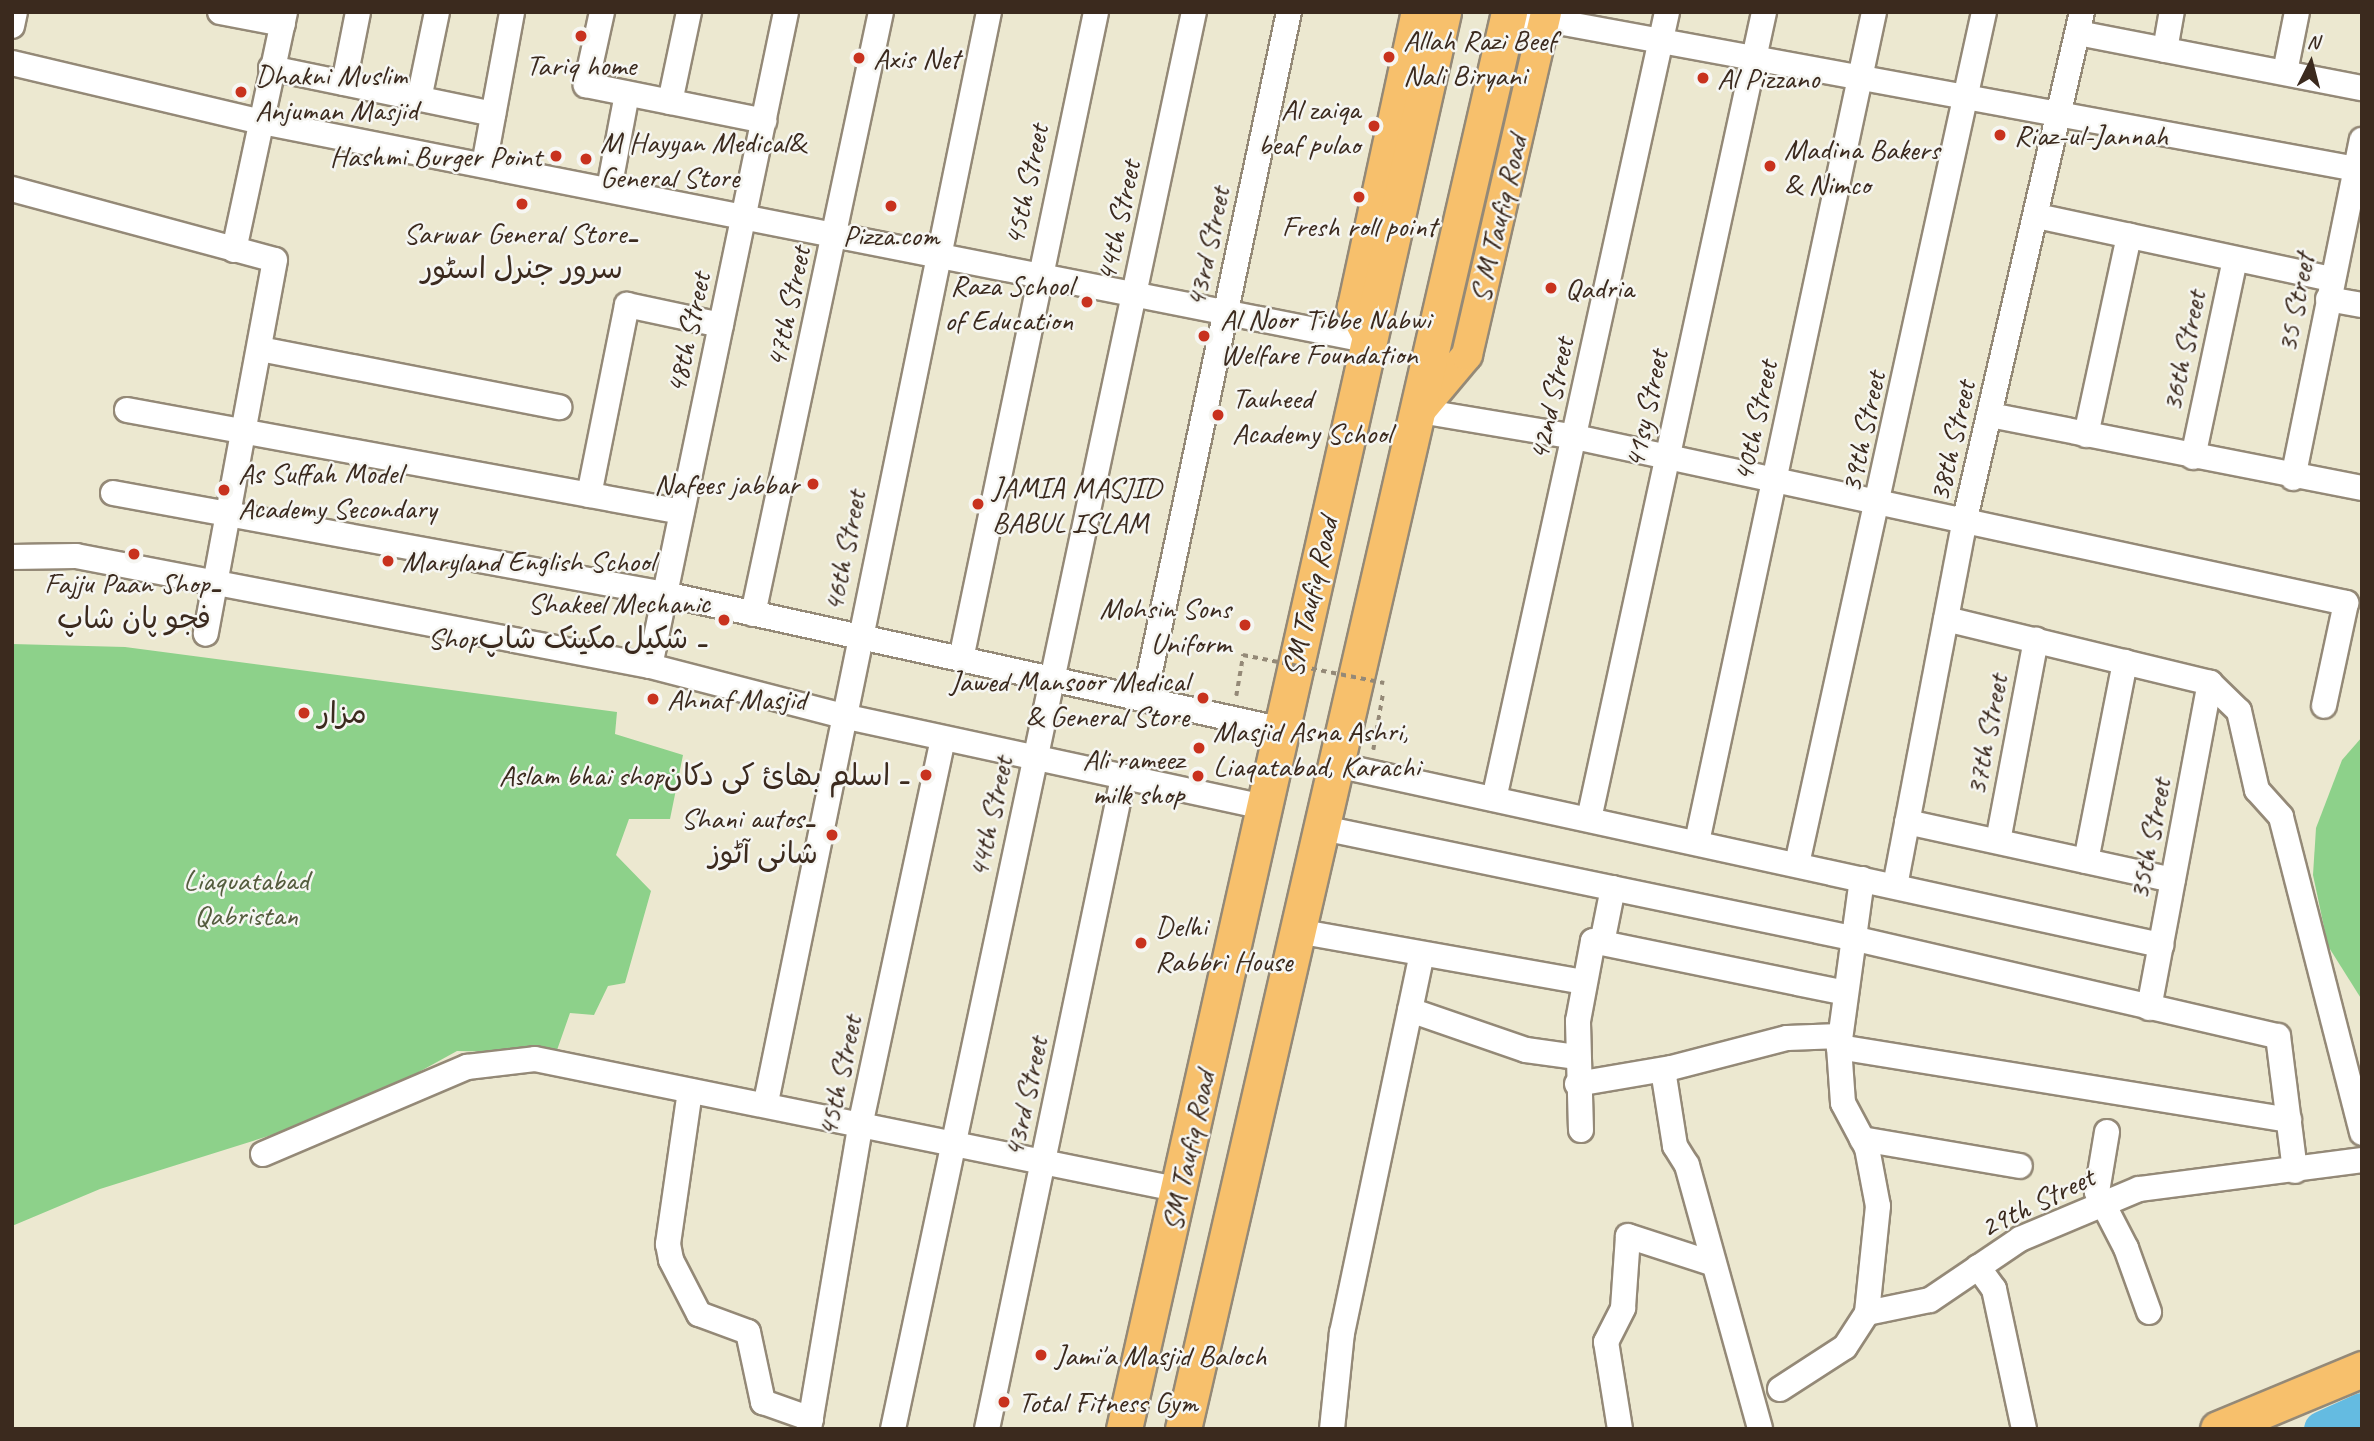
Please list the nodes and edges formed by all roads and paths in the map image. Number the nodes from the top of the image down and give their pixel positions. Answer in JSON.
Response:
{"nodes":[{"id":1,"x":15,"y":12,"type":"edge"},
{"id":2,"x":220,"y":12,"type":"edge"},
{"id":3,"x":358,"y":12,"type":"edge"},
{"id":4,"x":437,"y":12,"type":"edge"},
{"id":5,"x":512,"y":12,"type":"edge"},
{"id":6,"x":602,"y":12,"type":"edge"},
{"id":7,"x":689,"y":12,"type":"edge"},
{"id":8,"x":786,"y":12,"type":"edge"},
{"id":9,"x":881,"y":12,"type":"edge"},
{"id":10,"x":989,"y":12,"type":"edge"},
{"id":11,"x":1096,"y":12,"type":"edge"},
{"id":12,"x":1194,"y":12,"type":"edge"},
{"id":13,"x":1289,"y":12,"type":"edge"},
{"id":14,"x":1417,"y":12,"type":"edge"},
{"id":15,"x":1443,"y":12,"type":"edge"},
{"id":16,"x":1667,"y":12,"type":"edge"},
{"id":17,"x":1764,"y":12,"type":"edge"},
{"id":18,"x":1874,"y":12,"type":"edge"},
{"id":19,"x":1984,"y":12,"type":"edge"},
{"id":20,"x":2172,"y":12,"type":"edge"},
{"id":21,"x":2297,"y":12,"type":"edge"},
{"id":22,"x":1509,"y":13,"type":"edge"},
{"id":23,"x":1545,"y":16,"type":"edge"},
{"id":24,"x":284,"y":18,"type":"edge"},
{"id":25,"x":2080,"y":23,"type":"edge"},
{"id":26,"x":12,"y":26,"type":"edge"},
{"id":27,"x":1661,"y":41,"type":"junction"},
{"id":28,"x":2165,"y":50,"type":"junction"},
{"id":29,"x":1755,"y":60,"type":"junction"},
{"id":30,"x":12,"y":63,"type":"edge"},
{"id":31,"x":271,"y":68,"type":"junction"},
{"id":32,"x":2284,"y":72,"type":"junction"},
{"id":33,"x":1860,"y":81,"type":"junction"},
{"id":34,"x":344,"y":83,"type":"junction"},
{"id":35,"x":2362,"y":89,"type":"edge"},
{"id":36,"x":627,"y":94,"type":"junction"},
{"id":37,"x":1966,"y":94,"type":"junction"},
{"id":38,"x":419,"y":99,"type":"junction"},
{"id":39,"x":670,"y":102,"type":"junction"},
{"id":40,"x":2062,"y":112,"type":"junction"},
{"id":41,"x":493,"y":114,"type":"junction"},
{"id":42,"x":257,"y":121,"type":"junction"},
{"id":43,"x":764,"y":121,"type":"junction"},
{"id":44,"x":2362,"y":140,"type":"edge"},
{"id":45,"x":484,"y":165,"type":"junction"},
{"id":46,"x":2358,"y":169,"type":"edge"},
{"id":47,"x":12,"y":189,"type":"edge"},
{"id":48,"x":609,"y":189,"type":"junction"},
{"id":49,"x":744,"y":215,"type":"junction"},
{"id":50,"x":2037,"y":216,"type":"junction"},
{"id":51,"x":837,"y":233,"type":"junction"},
{"id":52,"x":2129,"y":236,"type":"junction"},
{"id":53,"x":234,"y":250,"type":"junction"},
{"id":54,"x":937,"y":252,"type":"junction"},
{"id":55,"x":2235,"y":259,"type":"junction"},
{"id":56,"x":1040,"y":273,"type":"junction"},
{"id":57,"x":2330,"y":289,"type":"junction"},
{"id":58,"x":1135,"y":293,"type":"junction"},
{"id":59,"x":2362,"y":305,"type":"edge"},
{"id":60,"x":1225,"y":311,"type":"junction"},
{"id":61,"x":721,"y":325,"type":"junction"},
{"id":62,"x":1370,"y":341,"type":"junction"},
{"id":63,"x":260,"y":349,"type":"junction"},
{"id":64,"x":559,"y":407,"type":"dead end"},
{"id":65,"x":127,"y":410,"type":"dead end"},
{"id":66,"x":1420,"y":411,"type":"junction"},
{"id":67,"x":1990,"y":415,"type":"junction"},
{"id":68,"x":246,"y":431,"type":"junction"},
{"id":69,"x":2086,"y":435,"type":"junction"},
{"id":70,"x":1575,"y":436,"type":"junction"},
{"id":71,"x":2193,"y":457,"type":"junction"},
{"id":72,"x":1668,"y":458,"type":"junction"},
{"id":73,"x":2294,"y":478,"type":"junction"},
{"id":74,"x":1774,"y":481,"type":"junction"},
{"id":75,"x":2362,"y":488,"type":"edge"},
{"id":76,"x":113,"y":493,"type":"dead end"},
{"id":77,"x":589,"y":495,"type":"junction"},
{"id":78,"x":1880,"y":504,"type":"junction"},
{"id":79,"x":232,"y":510,"type":"junction"},
{"id":80,"x":682,"y":512,"type":"junction"},
{"id":81,"x":1964,"y":523,"type":"junction"},
{"id":82,"x":12,"y":557,"type":"edge"},
{"id":83,"x":220,"y":581,"type":"junction"},
{"id":84,"x":665,"y":594,"type":"junction"},
{"id":85,"x":753,"y":614,"type":"junction"},
{"id":86,"x":1946,"y":619,"type":"junction"},
{"id":87,"x":206,"y":634,"type":"dead end"},
{"id":88,"x":859,"y":636,"type":"junction"},
{"id":89,"x":2036,"y":640,"type":"junction"},
{"id":90,"x":961,"y":659,"type":"junction"},
{"id":91,"x":2125,"y":662,"type":"junction"},
{"id":92,"x":650,"y":666,"type":"junction"},
{"id":93,"x":1052,"y":679,"type":"junction"},
{"id":94,"x":2210,"y":683,"type":"junction"},
{"id":95,"x":1236,"y":695,"type":"dead end"},
{"id":96,"x":1144,"y":700,"type":"junction"},
{"id":97,"x":2324,"y":706,"type":"dead end"},
{"id":98,"x":843,"y":716,"type":"junction"},
{"id":99,"x":1279,"y":729,"type":"junction"},
{"id":100,"x":1375,"y":734,"type":"dead end"},
{"id":101,"x":943,"y":738,"type":"junction"},
{"id":102,"x":1033,"y":758,"type":"junction"},
{"id":103,"x":1332,"y":764,"type":"junction"},
{"id":104,"x":1123,"y":778,"type":"junction"},
{"id":105,"x":1494,"y":799,"type":"junction"},
{"id":106,"x":1261,"y":806,"type":"junction"},
{"id":107,"x":1589,"y":819,"type":"junction"},
{"id":108,"x":1907,"y":822,"type":"junction"},
{"id":109,"x":1318,"y":827,"type":"junction"},
{"id":110,"x":1998,"y":841,"type":"junction"},
{"id":111,"x":1697,"y":842,"type":"junction"},
{"id":112,"x":2086,"y":861,"type":"junction"},
{"id":113,"x":1797,"y":864,"type":"junction"},
{"id":114,"x":1862,"y":879,"type":"junction"},
{"id":115,"x":2173,"y":880,"type":"junction"},
{"id":116,"x":1895,"y":886,"type":"junction"},
{"id":117,"x":1612,"y":888,"type":"junction"},
{"id":118,"x":1297,"y":931,"type":"junction"},
{"id":119,"x":1852,"y":938,"type":"junction"},
{"id":120,"x":1602,"y":943,"type":"junction"},
{"id":121,"x":2161,"y":945,"type":"junction"},
{"id":122,"x":1422,"y":954,"type":"junction"},
{"id":123,"x":1583,"y":982,"type":"junction"},
{"id":124,"x":1845,"y":993,"type":"junction"},
{"id":125,"x":2150,"y":1008,"type":"junction"},
{"id":126,"x":1410,"y":1010,"type":"junction"},
{"id":127,"x":1840,"y":1041,"type":"junction"},
{"id":128,"x":1576,"y":1057,"type":"junction"},
{"id":129,"x":1662,"y":1070,"type":"junction"},
{"id":130,"x":1577,"y":1084,"type":"junction"},
{"id":131,"x":690,"y":1091,"type":"junction"},
{"id":132,"x":766,"y":1102,"type":"junction"},
{"id":133,"x":2289,"y":1121,"type":"junction"},
{"id":134,"x":860,"y":1126,"type":"junction"},
{"id":135,"x":1581,"y":1130,"type":"dead end"},
{"id":136,"x":2107,"y":1132,"type":"dead end"},
{"id":137,"x":2362,"y":1133,"type":"edge"},
{"id":138,"x":1862,"y":1139,"type":"junction"},
{"id":139,"x":954,"y":1149,"type":"junction"},
{"id":140,"x":263,"y":1154,"type":"dead end"},
{"id":141,"x":2362,"y":1160,"type":"edge"},
{"id":142,"x":1043,"y":1166,"type":"junction"},
{"id":143,"x":2020,"y":1166,"type":"dead end"},
{"id":144,"x":2295,"y":1171,"type":"junction"},
{"id":145,"x":1181,"y":1190,"type":"junction"},
{"id":146,"x":2102,"y":1205,"type":"junction"},
{"id":147,"x":1711,"y":1263,"type":"junction"},
{"id":148,"x":1978,"y":1267,"type":"junction"},
{"id":149,"x":2149,"y":1312,"type":"dead end"},
{"id":150,"x":1867,"y":1313,"type":"junction"},
{"id":151,"x":2362,"y":1370,"type":"edge"},
{"id":152,"x":1780,"y":1389,"type":"dead end"},
{"id":153,"x":810,"y":1424,"type":"edge"},
{"id":154,"x":1760,"y":1428,"type":"edge"},
{"id":155,"x":893,"y":1429,"type":"edge"},
{"id":156,"x":987,"y":1429,"type":"edge"},
{"id":157,"x":1124,"y":1429,"type":"edge"},
{"id":158,"x":1182,"y":1429,"type":"edge"},
{"id":159,"x":1332,"y":1429,"type":"edge"},
{"id":160,"x":1620,"y":1429,"type":"edge"},
{"id":161,"x":2024,"y":1429,"type":"edge"},
{"id":162,"x":2218,"y":1429,"type":"edge"}],
"edges":[{"from":1,"to":26,"type":"street"},
{"from":2,"to":24,"type":"street"},
{"from":3,"to":34,"type":"street"},
{"from":4,"to":38,"type":"street"},
{"from":5,"to":41,"type":"street"},
{"from":6,"to":36,"type":"street"},
{"from":7,"to":39,"type":"street"},
{"from":8,"to":43,"type":"street","name":"48th Street"},
{"from":9,"to":51,"type":"street","name":"47th Street"},
{"from":10,"to":54,"type":"street","name":"46th Street"},
{"from":11,"to":56,"type":"street","name":"45th Street"},
{"from":12,"to":58,"type":"street","name":"44th Street"},
{"from":13,"to":60,"type":"street","name":"43rd Street"},
{"from":14,"to":62,"type":"main road"},
{"from":15,"to":62,"type":"highway","name":"SM Taufiq Road"},
{"from":16,"to":27,"type":"street","name":"42nd Street"},
{"from":17,"to":29,"type":"street","name":"41sy Street"},
{"from":18,"to":33,"type":"street","name":"40th Street"},
{"from":19,"to":37,"type":"street","name":"39th Street"},
{"from":20,"to":28,"type":"street"},
{"from":21,"to":32,"type":"street"},
{"from":22,"to":23,"type":"street"},
{"from":22,"to":66,"type":"highway"},
{"from":23,"to":27,"type":"street"},
{"from":23,"to":66,"type":"main road","name":"S M Taufiq Road"},
{"from":24,"to":31,"type":"street"},
{"from":25,"to":28,"type":"street"},
{"from":25,"to":40,"type":"street","name":"38th Street"},
{"from":27,"to":29,"type":"street"},
{"from":27,"to":70,"type":"street","name":"42nd Street"},
{"from":28,"to":32,"type":"street"},
{"from":29,"to":33,"type":"street"},
{"from":29,"to":72,"type":"street","name":"41sy Street"},
{"from":30,"to":42,"type":"street"},
{"from":31,"to":34,"type":"street"},
{"from":31,"to":42,"type":"street"},
{"from":32,"to":35,"type":"street"},
{"from":33,"to":37,"type":"street"},
{"from":33,"to":74,"type":"street","name":"40th Street"},
{"from":34,"to":38,"type":"street"},
{"from":36,"to":39,"type":"street"},
{"from":36,"to":48,"type":"street"},
{"from":37,"to":40,"type":"street"},
{"from":37,"to":78,"type":"street","name":"39th Street"},
{"from":38,"to":41,"type":"street"},
{"from":39,"to":43,"type":"street"},
{"from":40,"to":46,"type":"street"},
{"from":40,"to":50,"type":"street","name":"38th Street"},
{"from":41,"to":45,"type":"street"},
{"from":42,"to":45,"type":"street"},
{"from":42,"to":53,"type":"street"},
{"from":43,"to":49,"type":"street","name":"48th Street"},
{"from":44,"to":46,"type":"street","name":"35 Street"},
{"from":45,"to":48,"type":"street"},
{"from":46,"to":57,"type":"street","name":"35 Street"},
{"from":47,"to":53,"type":"street"},
{"from":48,"to":49,"type":"street"},
{"from":49,"to":51,"type":"street"},
{"from":49,"to":61,"type":"street","name":"48th Street"},
{"from":50,"to":52,"type":"street"},
{"from":50,"to":67,"type":"street","name":"38th Street"},
{"from":51,"to":54,"type":"street"},
{"from":51,"to":85,"type":"street","name":"47th Street"},
{"from":52,"to":55,"type":"street"},
{"from":52,"to":69,"type":"street"},
{"from":53,"to":63,"type":"street"},
{"from":54,"to":56,"type":"street"},
{"from":54,"to":88,"type":"street","name":"46th Street"},
{"from":55,"to":57,"type":"street"},
{"from":55,"to":71,"type":"street","name":"36th Street"},
{"from":56,"to":58,"type":"street"},
{"from":56,"to":90,"type":"street","name":"45th Street"},
{"from":57,"to":59,"type":"street"},
{"from":57,"to":73,"type":"street","name":"35 Street"},
{"from":58,"to":60,"type":"street"},
{"from":58,"to":93,"type":"street","name":"44th Street"},
{"from":60,"to":62,"type":"street"},
{"from":60,"to":96,"type":"street","name":"43rd Street"},
{"from":61,"to":77,"type":"street"},
{"from":61,"to":80,"type":"street","name":"48th Street"},
{"from":62,"to":99,"type":"highway","name":"SM Taufiq Road"},
{"from":63,"to":64,"type":"street"},
{"from":63,"to":68,"type":"street"},
{"from":65,"to":68,"type":"street"},
{"from":66,"to":70,"type":"street"},
{"from":66,"to":103,"type":"highway"},
{"from":67,"to":69,"type":"street"},
{"from":67,"to":81,"type":"street","name":"38th Street"},
{"from":68,"to":77,"type":"street"},
{"from":68,"to":79,"type":"street"},
{"from":69,"to":71,"type":"street"},
{"from":70,"to":72,"type":"street"},
{"from":70,"to":105,"type":"street","name":"42nd Street"},
{"from":71,"to":73,"type":"street"},
{"from":72,"to":74,"type":"street"},
{"from":72,"to":107,"type":"street","name":"41sy Street"},
{"from":73,"to":75,"type":"street"},
{"from":74,"to":78,"type":"street"},
{"from":74,"to":111,"type":"street","name":"40th Street"},
{"from":76,"to":79,"type":"street"},
{"from":77,"to":80,"type":"street"},
{"from":78,"to":81,"type":"street"},
{"from":78,"to":113,"type":"street","name":"39th Street"},
{"from":79,"to":83,"type":"street"},
{"from":79,"to":84,"type":"street"},
{"from":80,"to":84,"type":"street","name":"48th Street"},
{"from":81,"to":86,"type":"street","name":"38th Street"},
{"from":81,"to":97,"type":"street"},
{"from":82,"to":83,"type":"street"},
{"from":83,"to":87,"type":"street"},
{"from":83,"to":92,"type":"street"},
{"from":84,"to":85,"type":"street"},
{"from":84,"to":92,"type":"street","name":"48th Street"},
{"from":85,"to":88,"type":"street"},
{"from":86,"to":89,"type":"street"},
{"from":86,"to":108,"type":"street","name":"38th Street"},
{"from":88,"to":90,"type":"street"},
{"from":88,"to":98,"type":"street","name":"46th Street"},
{"from":89,"to":91,"type":"street"},
{"from":89,"to":110,"type":"street","name":"37th Street"},
{"from":90,"to":93,"type":"street"},
{"from":91,"to":94,"type":"street"},
{"from":91,"to":112,"type":"street"},
{"from":92,"to":98,"type":"street"},
{"from":93,"to":96,"type":"street"},
{"from":93,"to":102,"type":"street","name":"44th Street"},
{"from":94,"to":115,"type":"street","name":"35th Street"},
{"from":94,"to":137,"type":"street"},
{"from":95,"to":100,"type":"path","bridge":true},
{"from":96,"to":99,"type":"street"},
{"from":98,"to":101,"type":"street"},
{"from":98,"to":132,"type":"street","name":"46th Street"},
{"from":99,"to":106,"type":"highway","name":"SM Taufiq Road"},
{"from":101,"to":102,"type":"street"},
{"from":101,"to":134,"type":"street","name":"45th Street"},
{"from":102,"to":104,"type":"street"},
{"from":102,"to":139,"type":"street","name":"44th Street"},
{"from":103,"to":105,"type":"street"},
{"from":103,"to":109,"type":"highway"},
{"from":104,"to":106,"type":"street"},
{"from":104,"to":142,"type":"street","name":"43rd Street"},
{"from":105,"to":107,"type":"street"},
{"from":106,"to":145,"type":"highway","name":"SM Taufiq Road"},
{"from":107,"to":111,"type":"street"},
{"from":108,"to":110,"type":"street"},
{"from":108,"to":116,"type":"street","name":"38th Street"},
{"from":109,"to":117,"type":"street"},
{"from":109,"to":118,"type":"highway"},
{"from":110,"to":112,"type":"street"},
{"from":111,"to":113,"type":"street"},
{"from":112,"to":115,"type":"street"},
{"from":113,"to":114,"type":"street"},
{"from":114,"to":116,"type":"street"},
{"from":114,"to":119,"type":"street"},
{"from":115,"to":121,"type":"street","name":"35th Street"},
{"from":116,"to":121,"type":"street"},
{"from":117,"to":119,"type":"street"},
{"from":117,"to":120,"type":"street"},
{"from":118,"to":122,"type":"street"},
{"from":118,"to":158,"type":"highway"},
{"from":119,"to":124,"type":"street"},
{"from":119,"to":125,"type":"street"},
{"from":120,"to":123,"type":"street"},
{"from":120,"to":124,"type":"street"},
{"from":121,"to":125,"type":"street","name":"35th Street"},
{"from":122,"to":123,"type":"street"},
{"from":122,"to":126,"type":"street"},
{"from":123,"to":128,"type":"street"},
{"from":124,"to":127,"type":"street"},
{"from":125,"to":133,"type":"street"},
{"from":126,"to":128,"type":"street"},
{"from":126,"to":159,"type":"street"},
{"from":127,"to":129,"type":"street"},
{"from":127,"to":133,"type":"street"},
{"from":127,"to":138,"type":"street"},
{"from":128,"to":130,"type":"street"},
{"from":129,"to":130,"type":"street"},
{"from":129,"to":147,"type":"street"},
{"from":130,"to":135,"type":"street"},
{"from":131,"to":132,"type":"street"},
{"from":131,"to":140,"type":"street"},
{"from":131,"to":153,"type":"street"},
{"from":132,"to":134,"type":"street"},
{"from":133,"to":144,"type":"street"},
{"from":134,"to":139,"type":"street"},
{"from":134,"to":153,"type":"street","name":"45th Street"},
{"from":136,"to":146,"type":"street"},
{"from":138,"to":143,"type":"street"},
{"from":138,"to":150,"type":"street"},
{"from":139,"to":142,"type":"street"},
{"from":139,"to":155,"type":"street","name":"44th Street"},
{"from":141,"to":144,"type":"street","name":"29th Street"},
{"from":142,"to":145,"type":"street"},
{"from":142,"to":156,"type":"street","name":"43rd Street"},
{"from":144,"to":146,"type":"street","name":"29th Street"},
{"from":145,"to":157,"type":"highway","name":"SM Taufiq Road"},
{"from":146,"to":148,"type":"street","name":"29th Street"},
{"from":146,"to":149,"type":"street"},
{"from":147,"to":154,"type":"street"},
{"from":147,"to":160,"type":"street"},
{"from":148,"to":150,"type":"street","name":"29th Street"},
{"from":148,"to":161,"type":"street"},
{"from":150,"to":152,"type":"street"},
{"from":151,"to":162,"type":"highway"}]}
